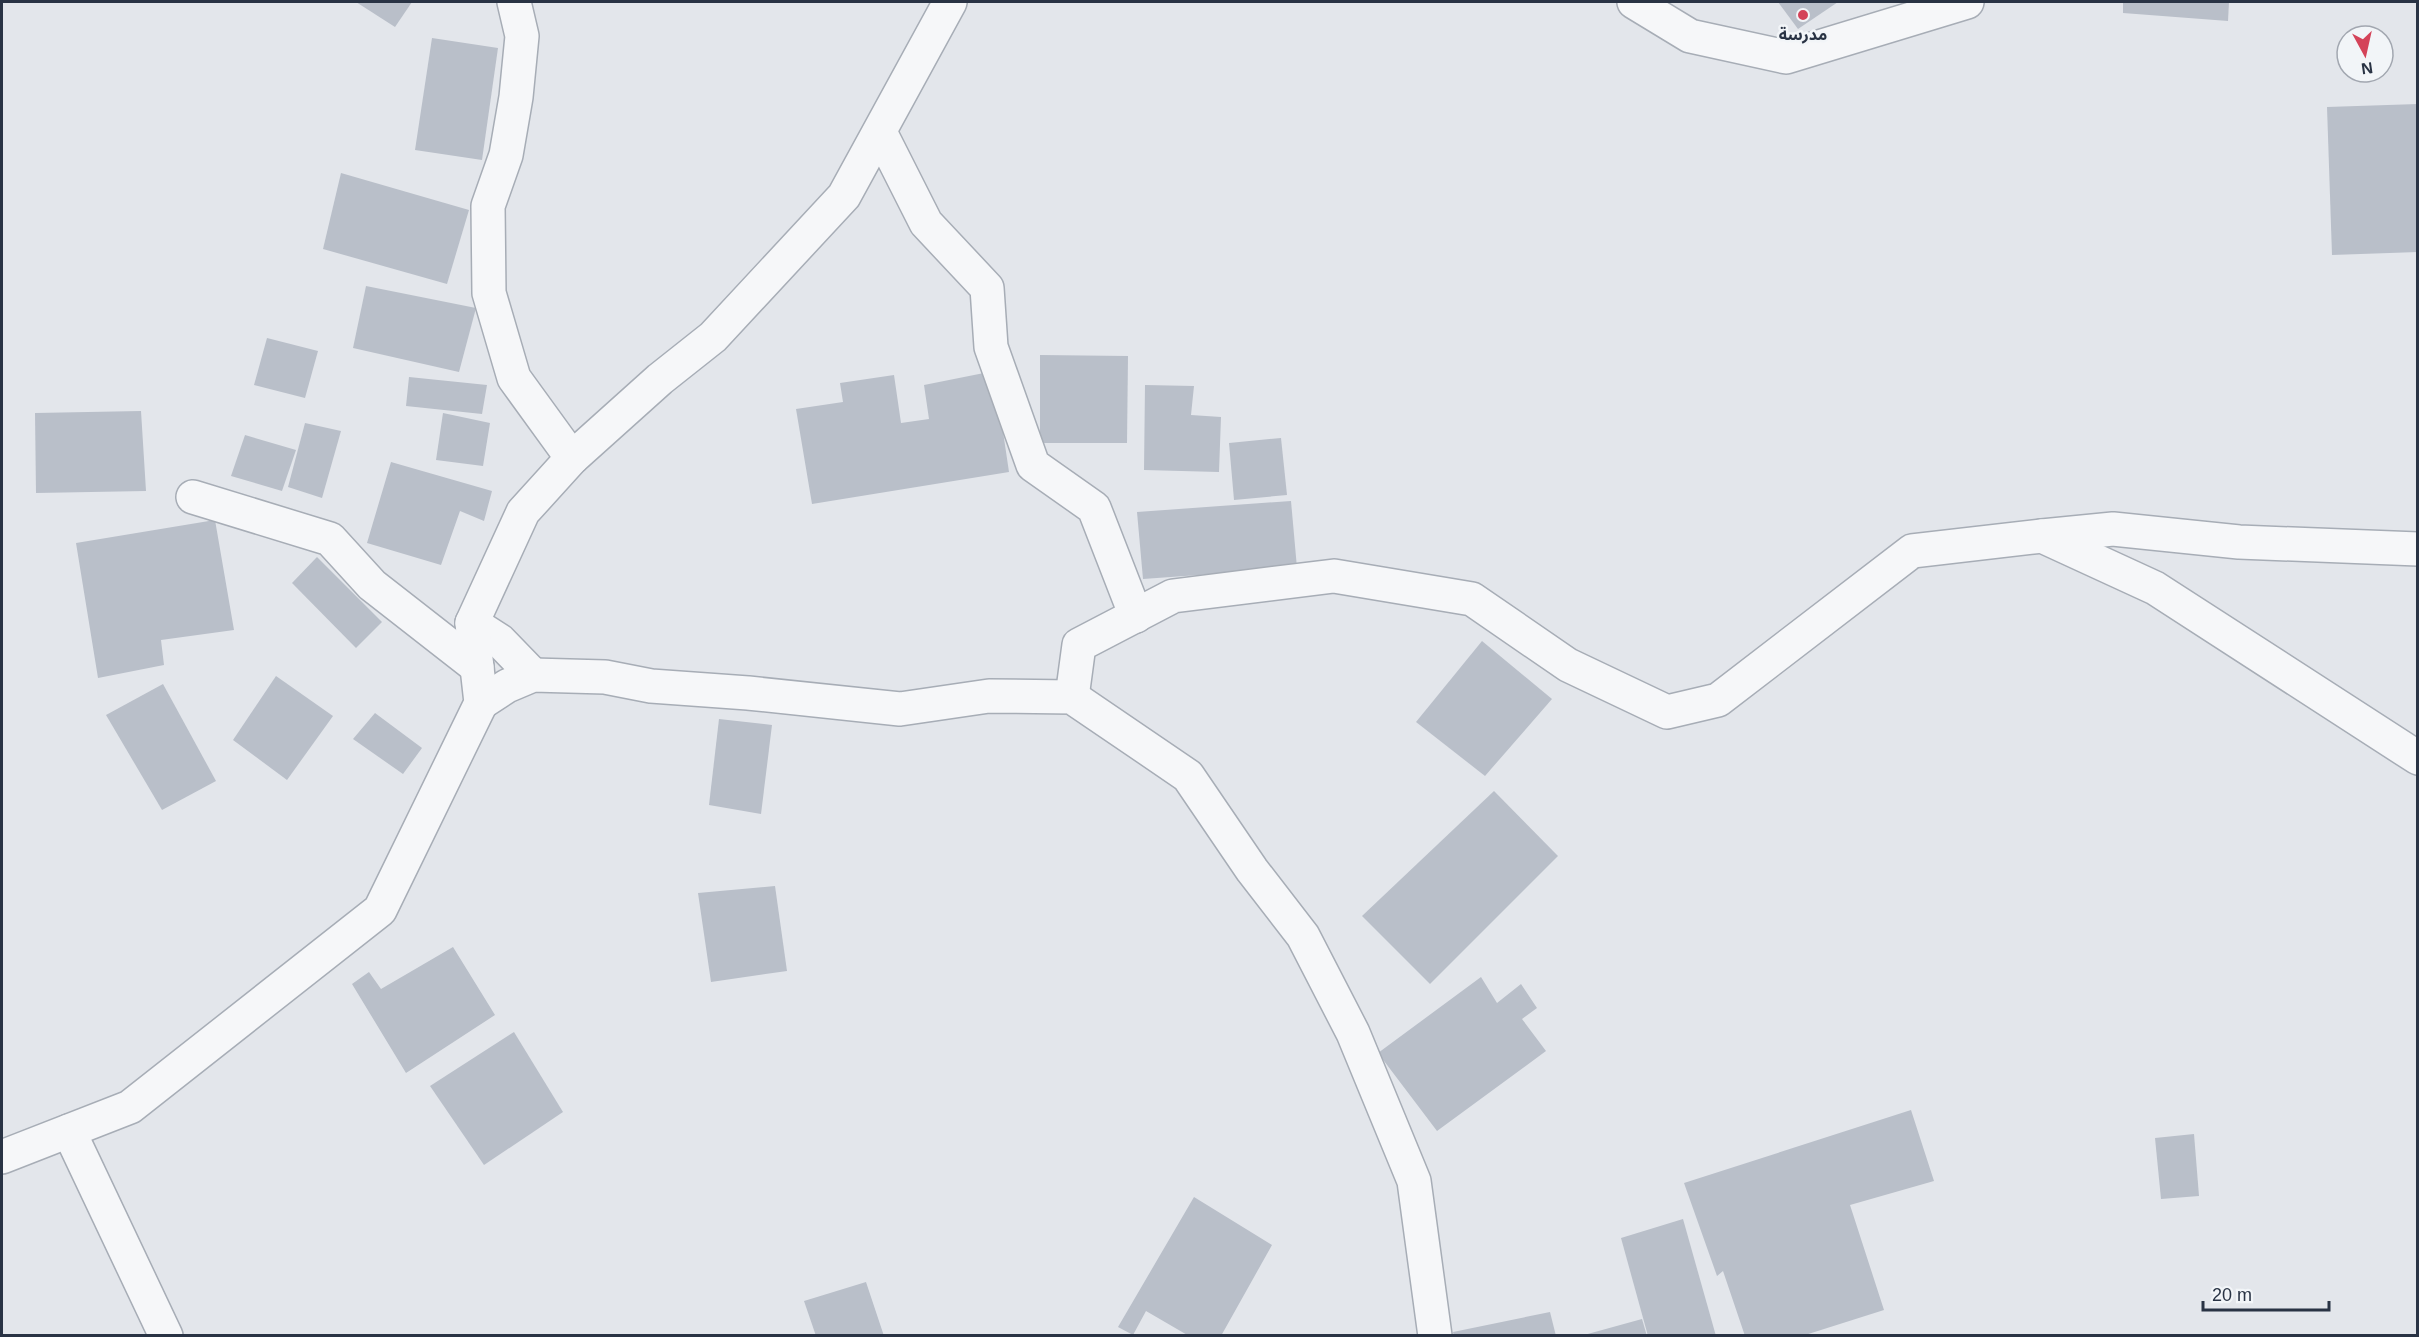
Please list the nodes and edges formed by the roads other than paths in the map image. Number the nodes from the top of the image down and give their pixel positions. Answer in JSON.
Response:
{"nodes":[{"id":1,"x":514,"y":2,"type":"edge"},
{"id":2,"x":950,"y":2,"type":"edge"},
{"id":3,"x":1634,"y":2,"type":"edge"},
{"id":4,"x":1966,"y":2,"type":"edge"},
{"id":5,"x":880,"y":132,"type":"junction"},
{"id":6,"x":572,"y":458,"type":"junction"},
{"id":7,"x":193,"y":497,"type":"dead end"},
{"id":8,"x":2042,"y":536,"type":"junction"},
{"id":9,"x":2418,"y":549,"type":"edge"},
{"id":10,"x":1136,"y":616,"type":"junction"},
{"id":11,"x":472,"y":623,"type":"junction"},
{"id":12,"x":477,"y":666,"type":"junction"},
{"id":13,"x":534,"y":675,"type":"junction"},
{"id":14,"x":1072,"y":697,"type":"junction"},
{"id":15,"x":481,"y":703,"type":"junction"},
{"id":16,"x":2418,"y":758,"type":"edge"},
{"id":17,"x":69,"y":1131,"type":"junction"},
{"id":18,"x":2,"y":1157,"type":"edge"},
{"id":19,"x":166,"y":1335,"type":"edge"},
{"id":20,"x":1435,"y":1335,"type":"edge"}],
"edges":[{"from":1,"to":6,"type":"street"},
{"from":2,"to":5,"type":"street"},
{"from":3,"to":4,"type":"street"},
{"from":5,"to":6,"type":"street"},
{"from":5,"to":10,"type":"street"},
{"from":6,"to":11,"type":"street"},
{"from":7,"to":12,"type":"street"},
{"from":8,"to":9,"type":"street"},
{"from":8,"to":10,"type":"street"},
{"from":8,"to":16,"type":"street"},
{"from":10,"to":14,"type":"street"},
{"from":11,"to":12,"type":"street"},
{"from":11,"to":13,"type":"street"},
{"from":12,"to":15,"type":"street"},
{"from":13,"to":14,"type":"street"},
{"from":13,"to":15,"type":"street"},
{"from":14,"to":20,"type":"street"},
{"from":15,"to":17,"type":"street"},
{"from":17,"to":18,"type":"street"},
{"from":17,"to":19,"type":"street"}]}
